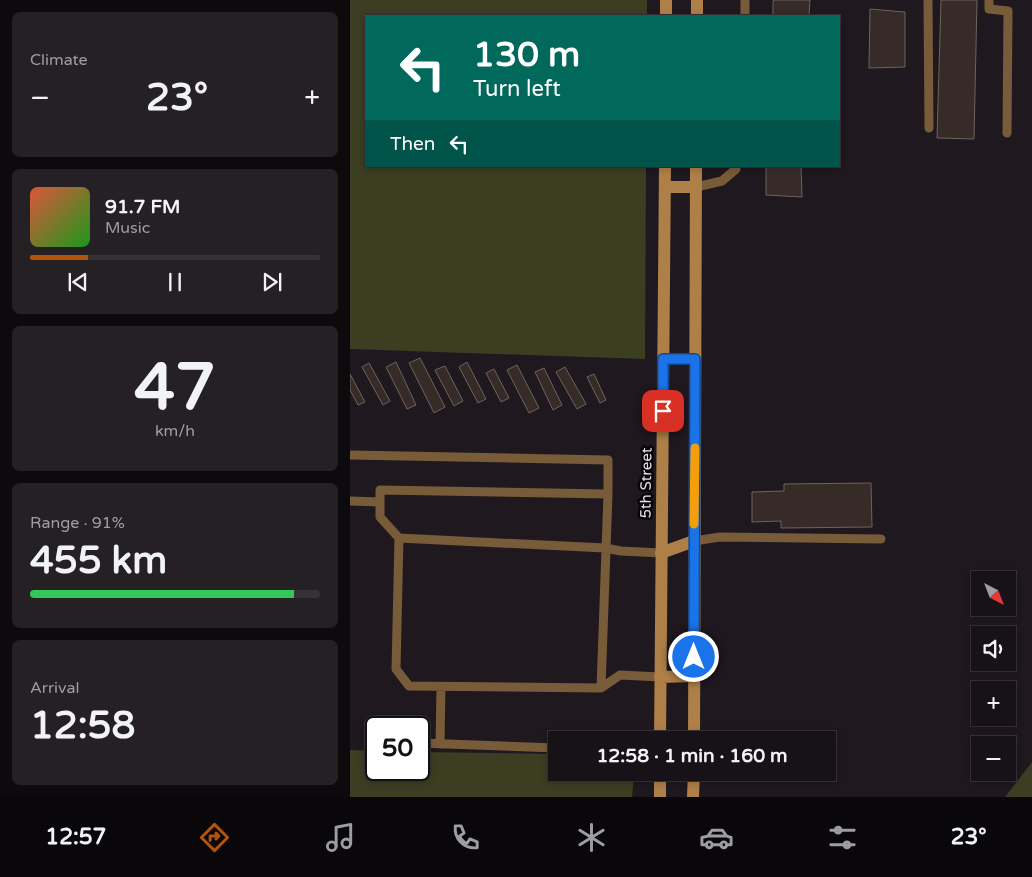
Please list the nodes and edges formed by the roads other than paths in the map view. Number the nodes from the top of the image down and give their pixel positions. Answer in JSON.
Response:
{"nodes":[{"id":1,"x":666,"y":0,"type":"edge"},
{"id":2,"x":697,"y":0,"type":"edge"},
{"id":3,"x":745,"y":0,"type":"edge"},
{"id":4,"x":928,"y":0,"type":"edge"},
{"id":5,"x":989,"y":0,"type":"edge"},
{"id":6,"x":666,"y":15,"type":"edge"},
{"id":7,"x":697,"y":15,"type":"edge"},
{"id":8,"x":745,"y":15,"type":"edge"},
{"id":9,"x":929,"y":128,"type":"dead end"},
{"id":10,"x":1007,"y":133,"type":"dead end"},
{"id":11,"x":665,"y":167,"type":"edge"},
{"id":12,"x":696,"y":167,"type":"edge"},
{"id":13,"x":736,"y":167,"type":"edge"},
{"id":14,"x":664,"y":187,"type":"junction"},
{"id":15,"x":696,"y":187,"type":"junction"},
{"id":16,"x":663,"y":359,"type":"junction"},
{"id":17,"x":695,"y":359,"type":"junction"},
{"id":18,"x":350,"y":455,"type":"edge"},
{"id":19,"x":608,"y":494,"type":"junction"},
{"id":20,"x":350,"y":501,"type":"edge"},
{"id":21,"x":380,"y":502,"type":"junction"},
{"id":22,"x":399,"y":538,"type":"junction"},
{"id":23,"x":881,"y":539,"type":"dead end"},
{"id":24,"x":694,"y":541,"type":"junction"},
{"id":25,"x":605,"y":548,"type":"junction"},
{"id":26,"x":662,"y":553,"type":"junction"},
{"id":27,"x":694,"y":676,"type":"junction"},
{"id":28,"x":660,"y":677,"type":"junction"},
{"id":29,"x":440,"y":687,"type":"junction"},
{"id":30,"x":601,"y":688,"type":"junction"},
{"id":31,"x":660,"y":731,"type":"edge"},
{"id":32,"x":694,"y":731,"type":"edge"},
{"id":33,"x":430,"y":744,"type":"edge"},
{"id":34,"x":440,"y":744,"type":"junction"},
{"id":35,"x":548,"y":748,"type":"edge"},
{"id":36,"x":660,"y":781,"type":"edge"},
{"id":37,"x":694,"y":781,"type":"edge"},
{"id":38,"x":660,"y":797,"type":"edge"},
{"id":39,"x":694,"y":797,"type":"edge"}],
"edges":[{"from":1,"to":6,"type":"main road"},
{"from":2,"to":7,"type":"main road"},
{"from":3,"to":8,"type":"lane"},
{"from":4,"to":9,"type":"lane"},
{"from":5,"to":10,"type":"lane"},
{"from":11,"to":14,"type":"main road","name":"5th Street"},
{"from":12,"to":15,"type":"main road"},
{"from":13,"to":15,"type":"lane"},
{"from":14,"to":15,"type":"main road"},
{"from":14,"to":16,"type":"main road","name":"5th Street"},
{"from":15,"to":17,"type":"main road"},
{"from":16,"to":17,"type":"main road"},
{"from":16,"to":26,"type":"main road","name":"5th Street"},
{"from":17,"to":24,"type":"main road"},
{"from":18,"to":19,"type":"lane"},
{"from":19,"to":21,"type":"lane"},
{"from":19,"to":25,"type":"lane"},
{"from":20,"to":21,"type":"lane"},
{"from":21,"to":22,"type":"lane"},
{"from":22,"to":25,"type":"lane"},
{"from":22,"to":29,"type":"lane"},
{"from":23,"to":24,"type":"lane"},
{"from":24,"to":26,"type":"main road"},
{"from":24,"to":27,"type":"main road"},
{"from":25,"to":26,"type":"lane"},
{"from":25,"to":30,"type":"lane"},
{"from":26,"to":28,"type":"main road","name":"5th Street"},
{"from":27,"to":28,"type":"main road"},
{"from":27,"to":32,"type":"main road"},
{"from":28,"to":30,"type":"lane"},
{"from":28,"to":31,"type":"main road","name":"5th Street"},
{"from":29,"to":30,"type":"lane"},
{"from":29,"to":34,"type":"lane"},
{"from":33,"to":34,"type":"lane"},
{"from":34,"to":35,"type":"lane"},
{"from":36,"to":38,"type":"main road"},
{"from":37,"to":39,"type":"main road"}]}
